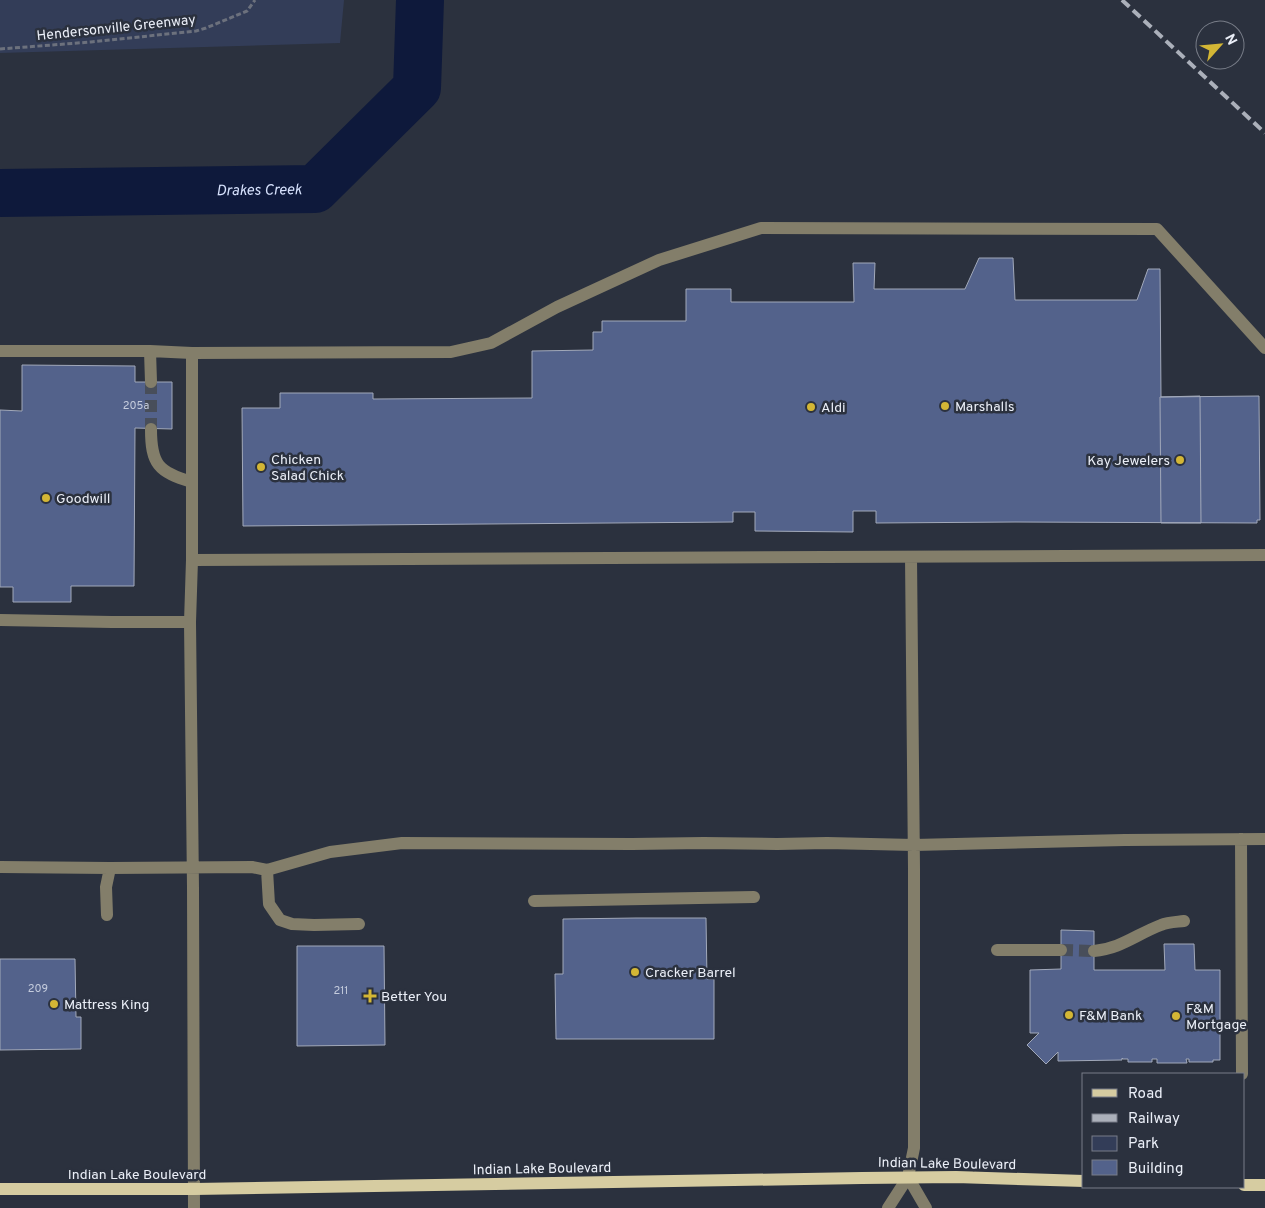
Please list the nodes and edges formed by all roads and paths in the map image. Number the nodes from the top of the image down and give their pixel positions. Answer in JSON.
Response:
{"nodes":[{"id":1,"x":255,"y":0,"type":"edge"},
{"id":2,"x":0,"y":49,"type":"edge"},
{"id":3,"x":1265,"y":348,"type":"edge"},
{"id":4,"x":0,"y":351,"type":"edge"},
{"id":5,"x":150,"y":351,"type":"junction"},
{"id":6,"x":192,"y":352,"type":"junction"},
{"id":7,"x":151,"y":382,"type":"tunnel mouth"},
{"id":8,"x":151,"y":429,"type":"tunnel mouth"},
{"id":9,"x":192,"y":482,"type":"junction"},
{"id":10,"x":1265,"y":555,"type":"edge"},
{"id":11,"x":911,"y":557,"type":"junction"},
{"id":12,"x":192,"y":560,"type":"junction"},
{"id":13,"x":0,"y":620,"type":"edge"},
{"id":14,"x":190,"y":622,"type":"junction"},
{"id":15,"x":1241,"y":839,"type":"junction"},
{"id":16,"x":1265,"y":839,"type":"edge"},
{"id":17,"x":914,"y":845,"type":"junction"},
{"id":18,"x":0,"y":867,"type":"edge"},
{"id":19,"x":193,"y":867,"type":"junction"},
{"id":20,"x":110,"y":868,"type":"junction"},
{"id":21,"x":267,"y":870,"type":"junction"},
{"id":22,"x":754,"y":897,"type":"dead end"},
{"id":23,"x":534,"y":901,"type":"dead end"},
{"id":24,"x":107,"y":915,"type":"dead end"},
{"id":25,"x":1184,"y":920,"type":"dead end"},
{"id":26,"x":358,"y":924,"type":"dead end"},
{"id":27,"x":997,"y":950,"type":"dead end"},
{"id":28,"x":1061,"y":950,"type":"tunnel mouth"},
{"id":29,"x":1094,"y":951,"type":"tunnel mouth"},
{"id":30,"x":1242,"y":1073,"type":"edge"},
{"id":31,"x":908,"y":1177,"type":"junction"},
{"id":32,"x":1082,"y":1181,"type":"edge"},
{"id":33,"x":1245,"y":1184,"type":"edge"},
{"id":34,"x":1265,"y":1185,"type":"edge"},
{"id":35,"x":0,"y":1189,"type":"edge"},
{"id":36,"x":194,"y":1189,"type":"junction"},
{"id":37,"x":194,"y":1208,"type":"edge"},
{"id":38,"x":888,"y":1208,"type":"edge"},
{"id":39,"x":926,"y":1208,"type":"edge"}],
"edges":[{"from":1,"to":2,"type":"path","name":"Hendersonville Greenway"},
{"from":3,"to":6,"type":"street"},
{"from":4,"to":5,"type":"street"},
{"from":5,"to":6,"type":"street"},
{"from":5,"to":7,"type":"street"},
{"from":6,"to":9,"type":"street"},
{"from":8,"to":9,"type":"street"},
{"from":9,"to":12,"type":"street"},
{"from":10,"to":11,"type":"street"},
{"from":11,"to":12,"type":"street"},
{"from":11,"to":17,"type":"street"},
{"from":12,"to":14,"type":"street"},
{"from":13,"to":14,"type":"street"},
{"from":14,"to":19,"type":"street"},
{"from":15,"to":16,"type":"street"},
{"from":15,"to":17,"type":"street"},
{"from":15,"to":30,"type":"street"},
{"from":17,"to":21,"type":"street"},
{"from":17,"to":31,"type":"street"},
{"from":18,"to":20,"type":"street"},
{"from":19,"to":20,"type":"street"},
{"from":19,"to":21,"type":"street"},
{"from":19,"to":36,"type":"street"},
{"from":20,"to":24,"type":"street"},
{"from":21,"to":26,"type":"street"},
{"from":22,"to":23,"type":"street"},
{"from":25,"to":29,"type":"street"},
{"from":27,"to":28,"type":"street"},
{"from":31,"to":32,"type":"main road","name":"Indian Lake Boulevard"},
{"from":31,"to":36,"type":"main road","name":"Indian Lake Boulevard"},
{"from":31,"to":38,"type":"street"},
{"from":31,"to":39,"type":"street"},
{"from":33,"to":34,"type":"main road"},
{"from":35,"to":36,"type":"main road","name":"Indian Lake Boulevard"},
{"from":36,"to":37,"type":"street"}]}
